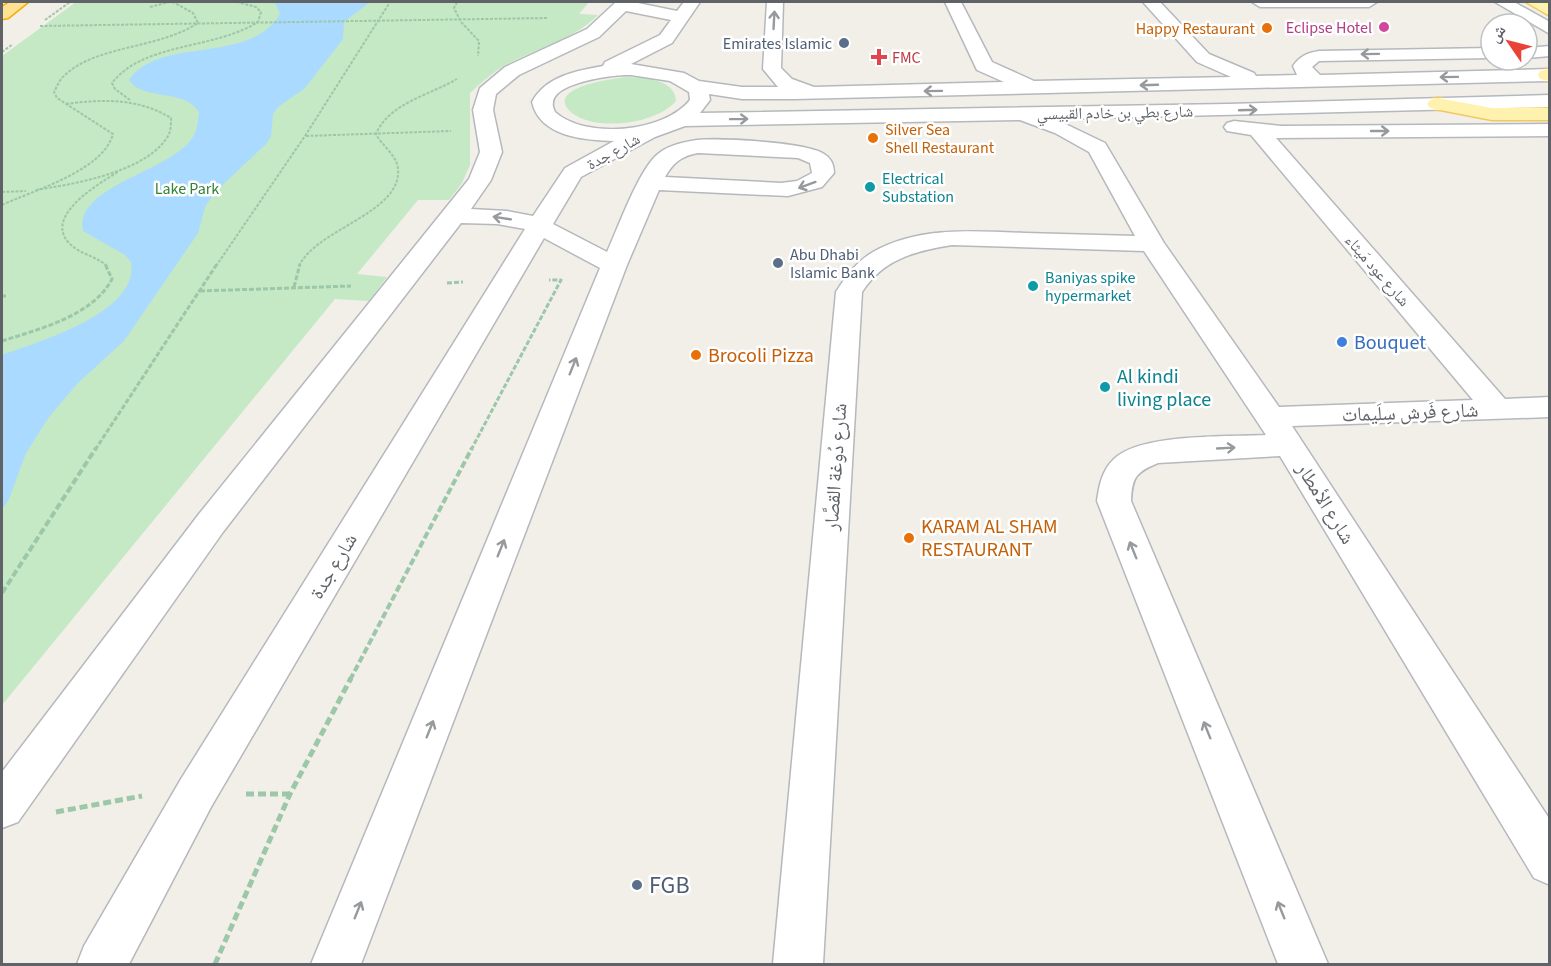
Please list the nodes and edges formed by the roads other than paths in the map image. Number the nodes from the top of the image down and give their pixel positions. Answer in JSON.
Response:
{"nodes":[{"id":1,"x":20,"y":2,"type":"edge"},
{"id":2,"x":692,"y":2,"type":"edge"},
{"id":3,"x":699,"y":2,"type":"edge"},
{"id":4,"x":775,"y":2,"type":"edge"},
{"id":5,"x":953,"y":2,"type":"edge"},
{"id":6,"x":1151,"y":2,"type":"edge"},
{"id":7,"x":1260,"y":2,"type":"edge"},
{"id":8,"x":1369,"y":2,"type":"edge"},
{"id":9,"x":1503,"y":2,"type":"edge"},
{"id":10,"x":1534,"y":2,"type":"edge"},
{"id":11,"x":623,"y":3,"type":"edge"},
{"id":12,"x":1550,"y":11,"type":"edge"},
{"id":13,"x":2,"y":14,"type":"edge"},
{"id":14,"x":681,"y":17,"type":"junction"},
{"id":15,"x":1550,"y":29,"type":"edge"},
{"id":16,"x":666,"y":39,"type":"junction"},
{"id":17,"x":1479,"y":53,"type":"edge"},
{"id":18,"x":1203,"y":58,"type":"junction"},
{"id":19,"x":984,"y":66,"type":"junction"},
{"id":20,"x":599,"y":71,"type":"junction"},
{"id":21,"x":1549,"y":75,"type":"edge"},
{"id":22,"x":1315,"y":80,"type":"junction"},
{"id":23,"x":688,"y":82,"type":"junction"},
{"id":24,"x":1263,"y":82,"type":"junction"},
{"id":25,"x":1190,"y":84,"type":"junction"},
{"id":26,"x":1038,"y":89,"type":"junction"},
{"id":27,"x":958,"y":91,"type":"junction"},
{"id":28,"x":815,"y":93,"type":"junction"},
{"id":29,"x":1550,"y":100,"type":"edge"},
{"id":30,"x":1437,"y":104,"type":"junction"},
{"id":31,"x":1375,"y":106,"type":"junction"},
{"id":32,"x":1177,"y":111,"type":"junction"},
{"id":33,"x":1126,"y":112,"type":"junction"},
{"id":34,"x":1021,"y":113,"type":"junction"},
{"id":35,"x":1550,"y":114,"type":"edge"},
{"id":36,"x":881,"y":115,"type":"junction"},
{"id":37,"x":785,"y":118,"type":"junction"},
{"id":38,"x":680,"y":120,"type":"junction"},
{"id":39,"x":568,"y":128,"type":"junction"},
{"id":40,"x":652,"y":130,"type":"junction"},
{"id":41,"x":1550,"y":130,"type":"edge"},
{"id":42,"x":1259,"y":131,"type":"junction"},
{"id":43,"x":1332,"y":131,"type":"junction"},
{"id":44,"x":821,"y":142,"type":"junction"},
{"id":45,"x":1097,"y":148,"type":"junction"},
{"id":46,"x":573,"y":173,"type":"junction"},
{"id":47,"x":652,"y":183,"type":"junction"},
{"id":48,"x":454,"y":216,"type":"junction"},
{"id":49,"x":539,"y":226,"type":"junction"},
{"id":50,"x":1152,"y":244,"type":"junction"},
{"id":51,"x":614,"y":265,"type":"junction"},
{"id":52,"x":1550,"y":407,"type":"edge"},
{"id":53,"x":1497,"y":409,"type":"junction"},
{"id":54,"x":1280,"y":431,"type":"junction"},
{"id":55,"x":2,"y":807,"type":"edge"},
{"id":56,"x":1550,"y":862,"type":"edge"},
{"id":57,"x":102,"y":964,"type":"edge"},
{"id":58,"x":336,"y":964,"type":"edge"},
{"id":59,"x":798,"y":964,"type":"edge"},
{"id":60,"x":1303,"y":964,"type":"edge"}],
"edges":[{"from":1,"to":13,"type":"highway"},
{"from":2,"to":3,"type":"street"},
{"from":2,"to":14,"type":"street"},
{"from":28,"to":4,"type":"street","one_way":true},
{"from":5,"to":19,"type":"street"},
{"from":6,"to":18,"type":"street"},
{"from":7,"to":8,"type":"street"},
{"from":9,"to":15,"type":"street"},
{"from":10,"to":12,"type":"main road"},
{"from":11,"to":14,"type":"street"},
{"from":11,"to":48,"type":"street"},
{"from":14,"to":16,"type":"street"},
{"from":16,"to":20,"type":"street"},
{"from":16,"to":23,"type":"street"},
{"from":17,"to":22,"type":"street","one_way":true},
{"from":18,"to":24,"type":"street"},
{"from":18,"to":25,"type":"street"},
{"from":19,"to":26,"type":"street"},
{"from":19,"to":27,"type":"street"},
{"from":20,"to":23,"type":"street","name":"شارع بطي بن خادم القبيسي"},
{"from":20,"to":39,"type":"street"},
{"from":21,"to":22,"type":"street","name":"شارع بطي بن خادم القبيسي","one_way":true},
{"from":22,"to":24,"type":"street","name":"شارع بطي بن خادم القبيسي"},
{"from":23,"to":28,"type":"street","name":"شارع بطي بن خادم القبيسي"},
{"from":23,"to":38,"type":"street"},
{"from":24,"to":25,"type":"street","name":"شارع بطي بن خادم القبيسي"},
{"from":25,"to":26,"type":"street","name":"شارع بطي بن خادم القبيسي","one_way":true},
{"from":26,"to":27,"type":"street","name":"شارع بطي بن خادم القبيسي"},
{"from":27,"to":28,"type":"street","name":"شارع بطي بن خادم القبيسي","one_way":true},
{"from":29,"to":30,"type":"street","name":"شارع بطي بن خادم القبيسي"},
{"from":30,"to":31,"type":"street","name":"شارع بطي بن خادم القبيسي"},
{"from":30,"to":35,"type":"main road"},
{"from":32,"to":31,"type":"street","name":"شارع بطي بن خادم القبيسي","one_way":true},
{"from":31,"to":43,"type":"street"},
{"from":32,"to":33,"type":"street","name":"شارع بطي بن خادم القبيسي"},
{"from":32,"to":42,"type":"street"},
{"from":33,"to":34,"type":"street","name":"شارع بطي بن خادم القبيسي"},
{"from":33,"to":45,"type":"street"},
{"from":34,"to":36,"type":"street","name":"شارع بطي بن خادم القبيسي"},
{"from":34,"to":45,"type":"street"},
{"from":36,"to":37,"type":"street","name":"شارع بطي بن خادم القبيسي"},
{"from":36,"to":44,"type":"street"},
{"from":38,"to":37,"type":"street","name":"شارع بطي بن خادم القبيسي","one_way":true},
{"from":37,"to":44,"type":"street"},
{"from":38,"to":40,"type":"street"},
{"from":39,"to":40,"type":"street"},
{"from":39,"to":46,"type":"street","name":"شارع جدة"},
{"from":40,"to":46,"type":"street","name":"شارع جدة"},
{"from":43,"to":41,"type":"street","one_way":true},
{"from":42,"to":43,"type":"street"},
{"from":42,"to":53,"type":"street","name":"شارع عود مَيثاء"},
{"from":44,"to":47,"type":"street"},
{"from":44,"to":47,"type":"street","one_way":true},
{"from":45,"to":50,"type":"street","name":"شارع الأمطار"},
{"from":46,"to":49,"type":"street","name":"شارع جدة"},
{"from":47,"to":51,"type":"street"},
{"from":49,"to":48,"type":"street","one_way":true},
{"from":48,"to":55,"type":"street"},
{"from":49,"to":51,"type":"street"},
{"from":49,"to":57,"type":"street","name":"شارع جدة"},
{"from":50,"to":54,"type":"street","name":"شارع الأمطار"},
{"from":50,"to":59,"type":"street","name":"شارع دُوغة القصَّار"},
{"from":58,"to":51,"type":"street","one_way":true},
{"from":52,"to":53,"type":"street","name":"شارع فَرش سِلَيمات"},
{"from":53,"to":54,"type":"street","name":"شارع فَرش سِلَيمات"},
{"from":54,"to":56,"type":"street","name":"شارع الأمطار"},
{"from":60,"to":54,"type":"street","name":"شارع فَرش سِلَيمات","one_way":true}]}
